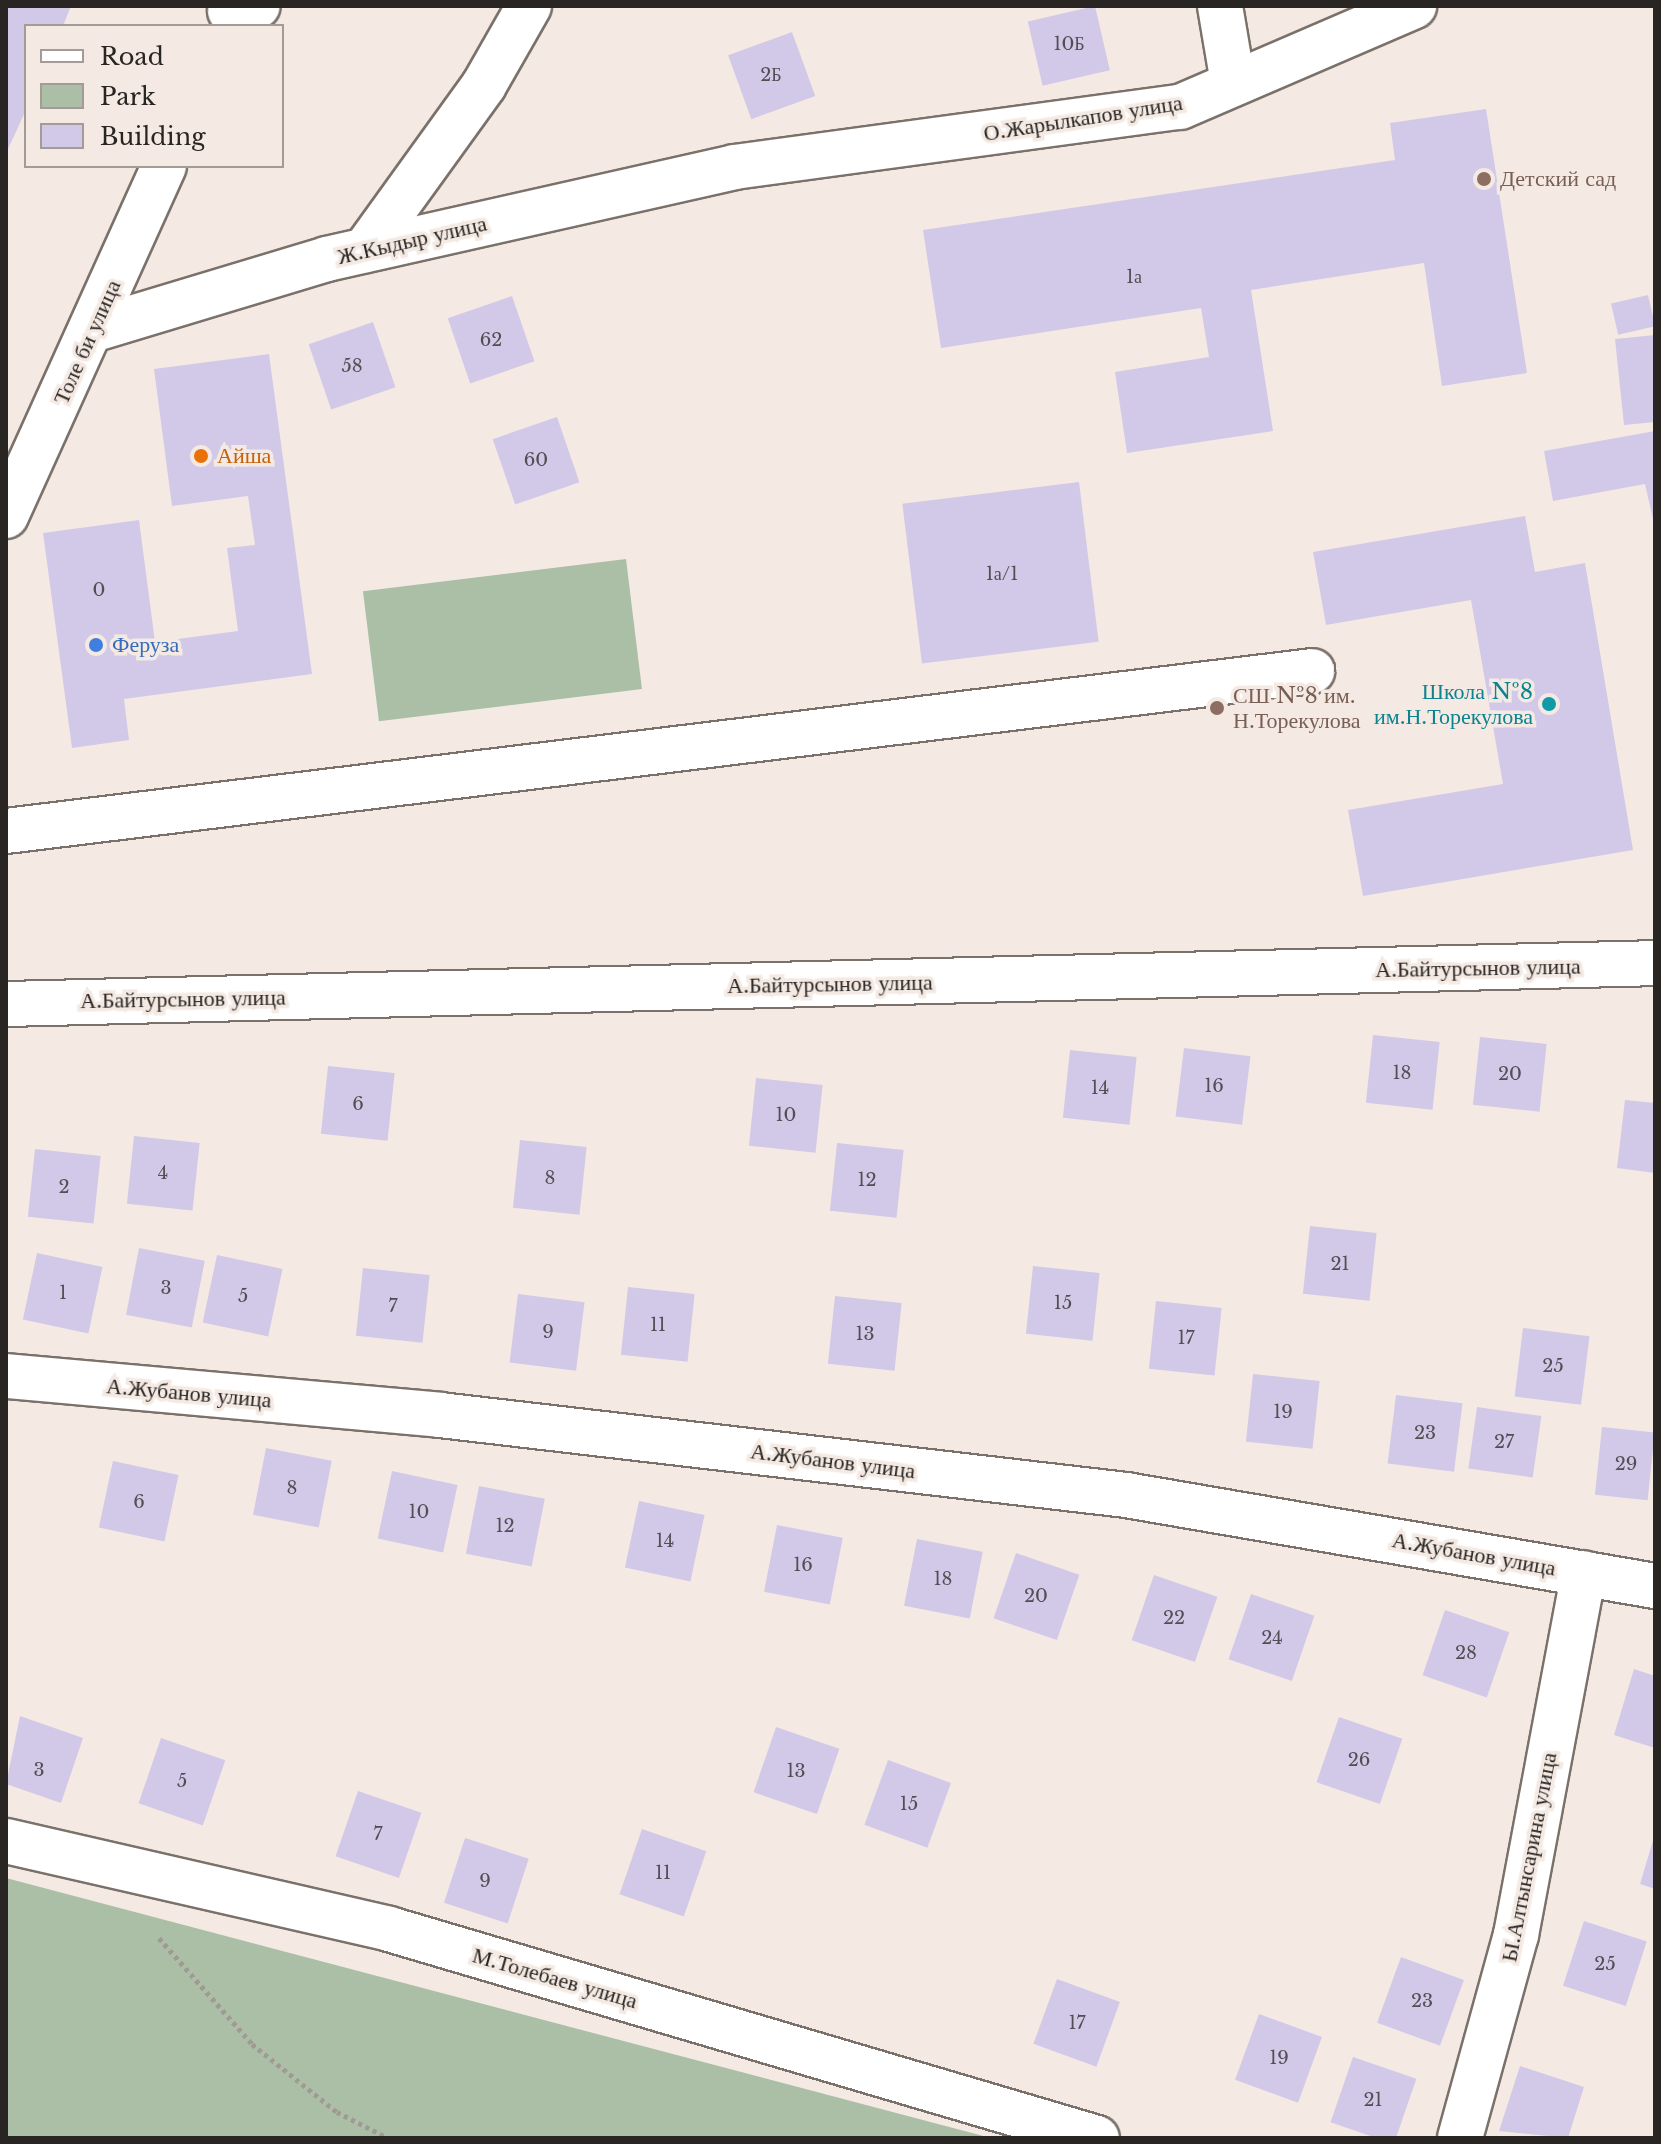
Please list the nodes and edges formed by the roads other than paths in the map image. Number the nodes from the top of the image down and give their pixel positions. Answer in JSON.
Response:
{"nodes":[{"id":1,"x":529,"y":6,"type":"edge"},
{"id":2,"x":1220,"y":6,"type":"edge"},
{"id":3,"x":1414,"y":6,"type":"edge"},
{"id":4,"x":1233,"y":83,"type":"junction"},
{"id":5,"x":734,"y":167,"type":"joint"},
{"id":6,"x":163,"y":168,"type":"edge"},
{"id":7,"x":365,"y":250,"type":"junction"},
{"id":8,"x":95,"y":329,"type":"junction"},
{"id":9,"x":15,"y":472,"type":"edge"},
{"id":10,"x":6,"y":516,"type":"edge"},
{"id":11,"x":1312,"y":671,"type":"dead end"},
{"id":12,"x":6,"y":831,"type":"edge"},
{"id":13,"x":1655,"y":963,"type":"edge"},
{"id":14,"x":6,"y":1004,"type":"edge"},
{"id":15,"x":6,"y":1376,"type":"edge"},
{"id":16,"x":1584,"y":1573,"type":"junction"},
{"id":17,"x":1655,"y":1586,"type":"edge"},
{"id":18,"x":6,"y":1841,"type":"edge"},
{"id":19,"x":1097,"y":2138,"type":"edge"},
{"id":20,"x":1460,"y":2138,"type":"edge"}],
"edges":[{"from":1,"to":7,"type":"street"},
{"from":2,"to":4,"type":"street"},
{"from":3,"to":4,"type":"street","name":"О.Жарылкапов улица"},
{"from":4,"to":5,"type":"street","name":"О.Жарылкапов улица"},
{"from":5,"to":7,"type":"street","name":"Ж.Кыдыр улица"},
{"from":6,"to":8,"type":"street","name":"Толе би улица"},
{"from":7,"to":8,"type":"street","name":"Ж.Кыдыр улица"},
{"from":8,"to":9,"type":"street","name":"Толе би улица"},
{"from":9,"to":10,"type":"street","name":"Толе би улица"},
{"from":11,"to":12,"type":"street"},
{"from":13,"to":14,"type":"street","name":"А.Байтурсынов улица"},
{"from":15,"to":16,"type":"street","name":"А.Жубанов улица"},
{"from":16,"to":17,"type":"street","name":"А.Жубанов улица"},
{"from":16,"to":20,"type":"street","name":"Ы.Алтынсарина улица"},
{"from":18,"to":19,"type":"street","name":"М.Толебаев улица"}]}
